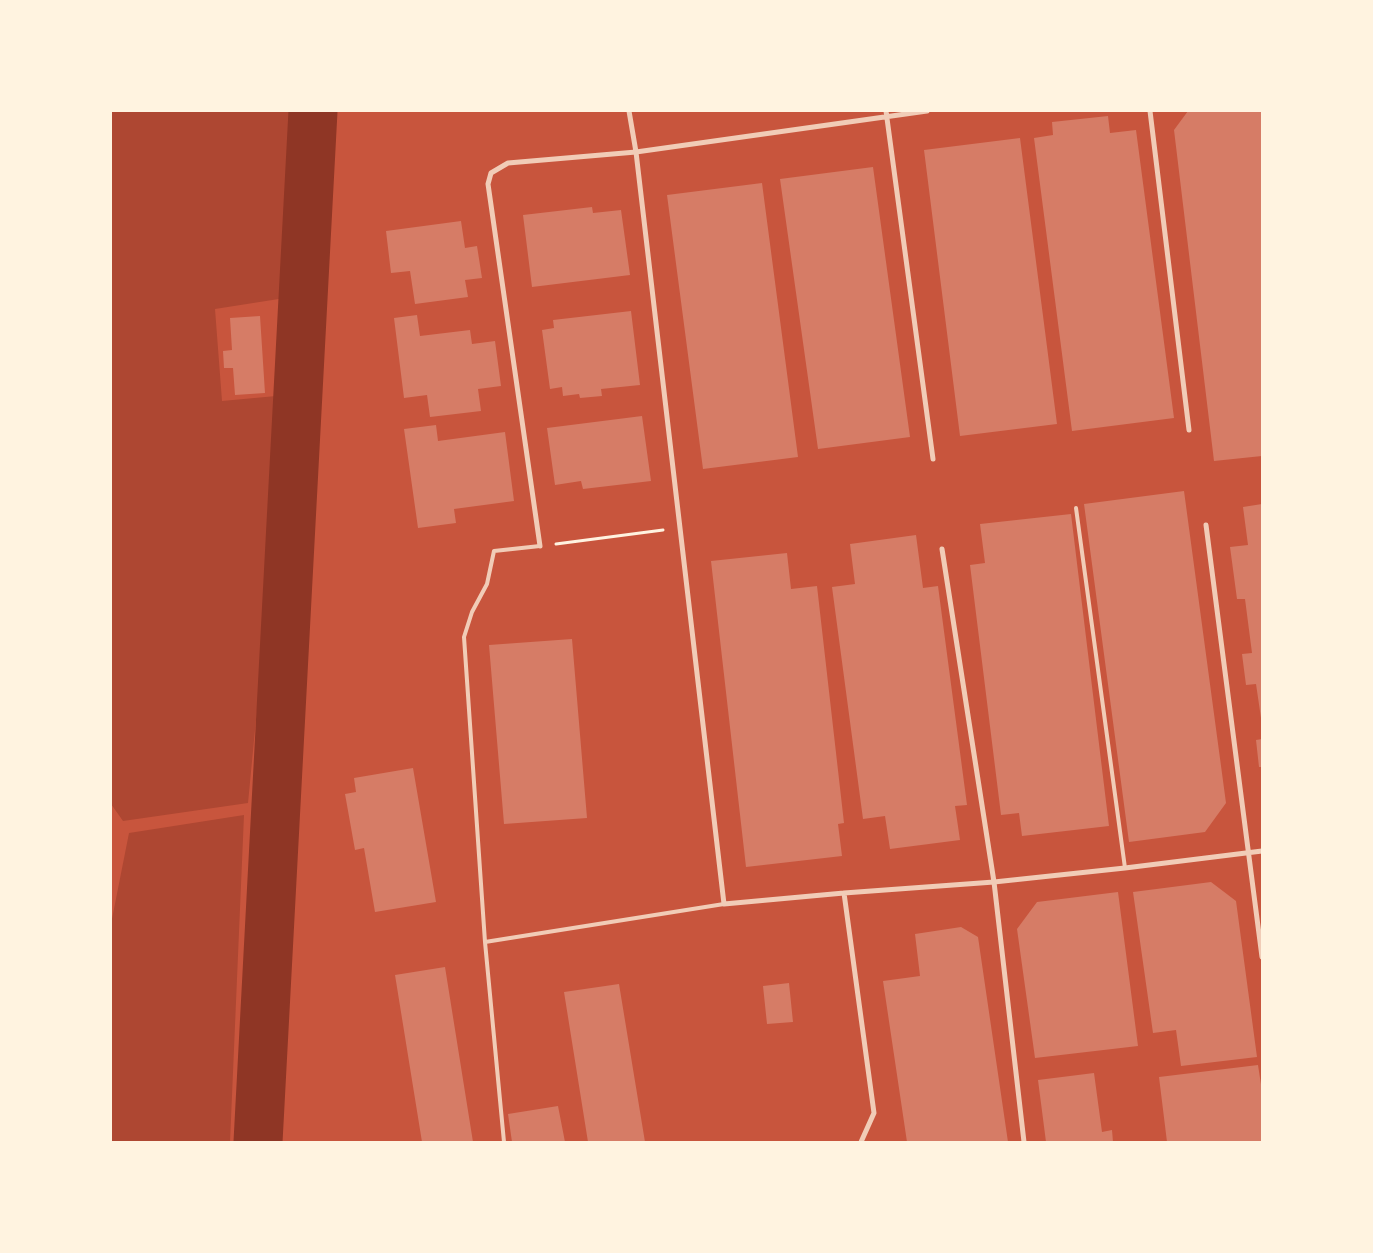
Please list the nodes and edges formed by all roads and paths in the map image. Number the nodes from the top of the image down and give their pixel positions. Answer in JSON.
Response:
{"nodes":[{"id":1,"x":629,"y":111,"type":"edge"},
{"id":2,"x":927,"y":111,"type":"edge"},
{"id":3,"x":1150,"y":111,"type":"edge"},
{"id":4,"x":887,"y":114,"type":"edge"},
{"id":5,"x":636,"y":152,"type":"junction"},
{"id":6,"x":1189,"y":430,"type":"dead end"},
{"id":7,"x":932,"y":459,"type":"dead end"},
{"id":8,"x":1076,"y":508,"type":"dead end"},
{"id":9,"x":1206,"y":525,"type":"dead end"},
{"id":10,"x":679,"y":528,"type":"junction"},
{"id":11,"x":540,"y":546,"type":"junction"},
{"id":12,"x":942,"y":549,"type":"dead end"},
{"id":13,"x":1262,"y":851,"type":"edge"},
{"id":14,"x":1249,"y":852,"type":"junction"},
{"id":15,"x":1125,"y":868,"type":"junction"},
{"id":16,"x":994,"y":882,"type":"junction"},
{"id":17,"x":844,"y":893,"type":"junction"},
{"id":18,"x":724,"y":904,"type":"junction"},
{"id":19,"x":485,"y":942,"type":"junction"},
{"id":20,"x":1262,"y":957,"type":"edge"},
{"id":21,"x":504,"y":1142,"type":"edge"},
{"id":22,"x":861,"y":1142,"type":"edge"},
{"id":23,"x":1024,"y":1142,"type":"edge"}],
"edges":[{"from":1,"to":5,"type":"street"},
{"from":2,"to":4,"type":"street"},
{"from":3,"to":6,"type":"street"},
{"from":4,"to":5,"type":"street"},
{"from":4,"to":7,"type":"street"},
{"from":5,"to":10,"type":"street"},
{"from":5,"to":11,"type":"street"},
{"from":8,"to":15,"type":"lane"},
{"from":9,"to":14,"type":"street"},
{"from":10,"to":11,"type":"path"},
{"from":10,"to":18,"type":"street"},
{"from":11,"to":19,"type":"lane"},
{"from":12,"to":16,"type":"street"},
{"from":13,"to":14,"type":"street"},
{"from":14,"to":15,"type":"street"},
{"from":14,"to":20,"type":"street"},
{"from":15,"to":16,"type":"street"},
{"from":16,"to":17,"type":"street"},
{"from":16,"to":23,"type":"street"},
{"from":17,"to":18,"type":"street"},
{"from":17,"to":22,"type":"street"},
{"from":18,"to":19,"type":"lane"},
{"from":19,"to":21,"type":"lane"}]}
